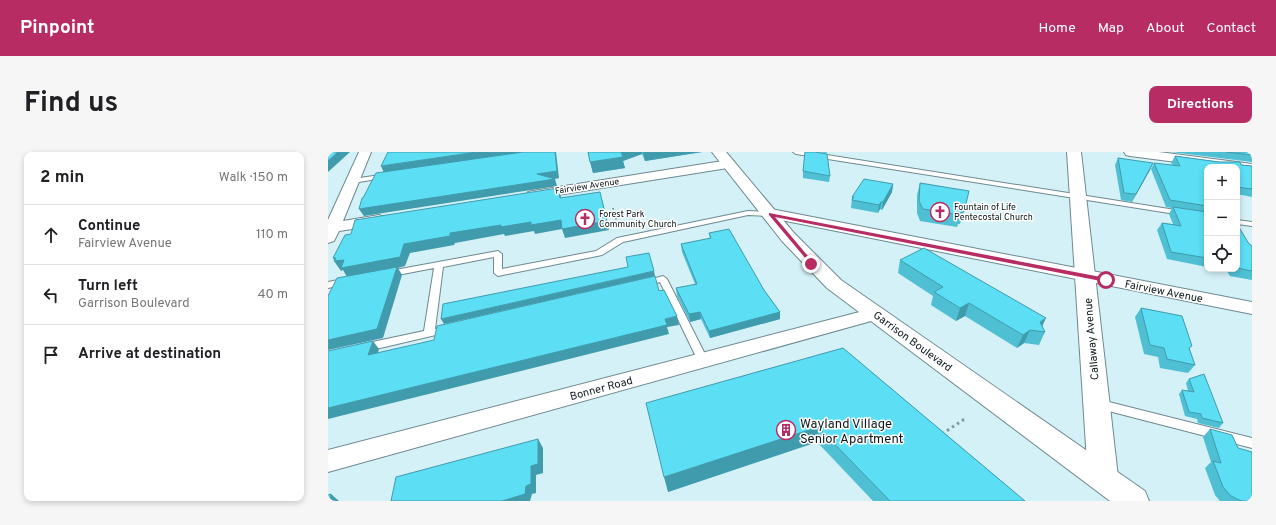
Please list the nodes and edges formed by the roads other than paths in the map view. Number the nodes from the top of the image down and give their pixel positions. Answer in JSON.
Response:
{"nodes":[{"id":1,"x":365,"y":152,"type":"edge"},
{"id":2,"x":796,"y":152,"type":"edge"},
{"id":3,"x":1074,"y":152,"type":"edge"},
{"id":4,"x":1130,"y":152,"type":"edge"},
{"id":5,"x":724,"y":158,"type":"edge"},
{"id":6,"x":1252,"y":168,"type":"edge"},
{"id":7,"x":392,"y":175,"type":"edge"},
{"id":8,"x":353,"y":181,"type":"junction"},
{"id":9,"x":1078,"y":197,"type":"junction"},
{"id":10,"x":516,"y":198,"type":"edge"},
{"id":11,"x":771,"y":214,"type":"junction"},
{"id":12,"x":1204,"y":217,"type":"edge"},
{"id":13,"x":394,"y":218,"type":"edge"},
{"id":14,"x":1240,"y":222,"type":"edge"},
{"id":15,"x":1252,"y":224,"type":"edge"},
{"id":16,"x":330,"y":231,"type":"edge"},
{"id":17,"x":439,"y":264,"type":"junction"},
{"id":18,"x":376,"y":276,"type":"edge"},
{"id":19,"x":1085,"y":276,"type":"junction"},
{"id":20,"x":360,"y":279,"type":"edge"},
{"id":21,"x":328,"y":285,"type":"edge"},
{"id":22,"x":633,"y":286,"type":"edge"},
{"id":23,"x":1252,"y":308,"type":"edge"},
{"id":24,"x":875,"y":314,"type":"junction"},
{"id":25,"x":459,"y":326,"type":"edge"},
{"id":26,"x":429,"y":333,"type":"junction"},
{"id":27,"x":351,"y":351,"type":"edge"},
{"id":28,"x":703,"y":360,"type":"junction"},
{"id":29,"x":1097,"y":404,"type":"junction"},
{"id":30,"x":1252,"y":443,"type":"edge"},
{"id":31,"x":328,"y":461,"type":"edge"},
{"id":32,"x":1103,"y":477,"type":"junction"},
{"id":33,"x":1134,"y":501,"type":"edge"}],
"edges":[{"from":1,"to":8,"type":"street"},
{"from":2,"to":9,"type":"lane"},
{"from":3,"to":9,"type":"main road","name":"Callaway Avenue"},
{"from":4,"to":6,"type":"street"},
{"from":5,"to":10,"type":"street","name":"Fairview Avenue"},
{"from":5,"to":11,"type":"main road","name":"Garrison Boulevard"},
{"from":7,"to":8,"type":"lane"},
{"from":8,"to":16,"type":"street"},
{"from":9,"to":12,"type":"lane"},
{"from":9,"to":19,"type":"main road","name":"Callaway Avenue"},
{"from":11,"to":17,"type":"lane"},
{"from":11,"to":19,"type":"street","name":"Fairview Avenue"},
{"from":11,"to":24,"type":"main road","name":"Garrison Boulevard"},
{"from":13,"to":16,"type":"street"},
{"from":14,"to":15,"type":"lane"},
{"from":17,"to":18,"type":"lane"},
{"from":17,"to":26,"type":"lane"},
{"from":19,"to":23,"type":"street","name":"Fairview Avenue"},
{"from":19,"to":29,"type":"main road","name":"Callaway Avenue"},
{"from":20,"to":21,"type":"lane"},
{"from":22,"to":28,"type":"lane"},
{"from":24,"to":28,"type":"street","name":"Bonner Road"},
{"from":24,"to":32,"type":"main road","name":"Garrison Boulevard"},
{"from":25,"to":26,"type":"lane"},
{"from":26,"to":27,"type":"lane"},
{"from":28,"to":31,"type":"street","name":"Bonner Road"},
{"from":29,"to":30,"type":"lane"},
{"from":29,"to":32,"type":"main road","name":"Callaway Avenue"},
{"from":32,"to":33,"type":"main road","name":"Garrison Boulevard"}]}
